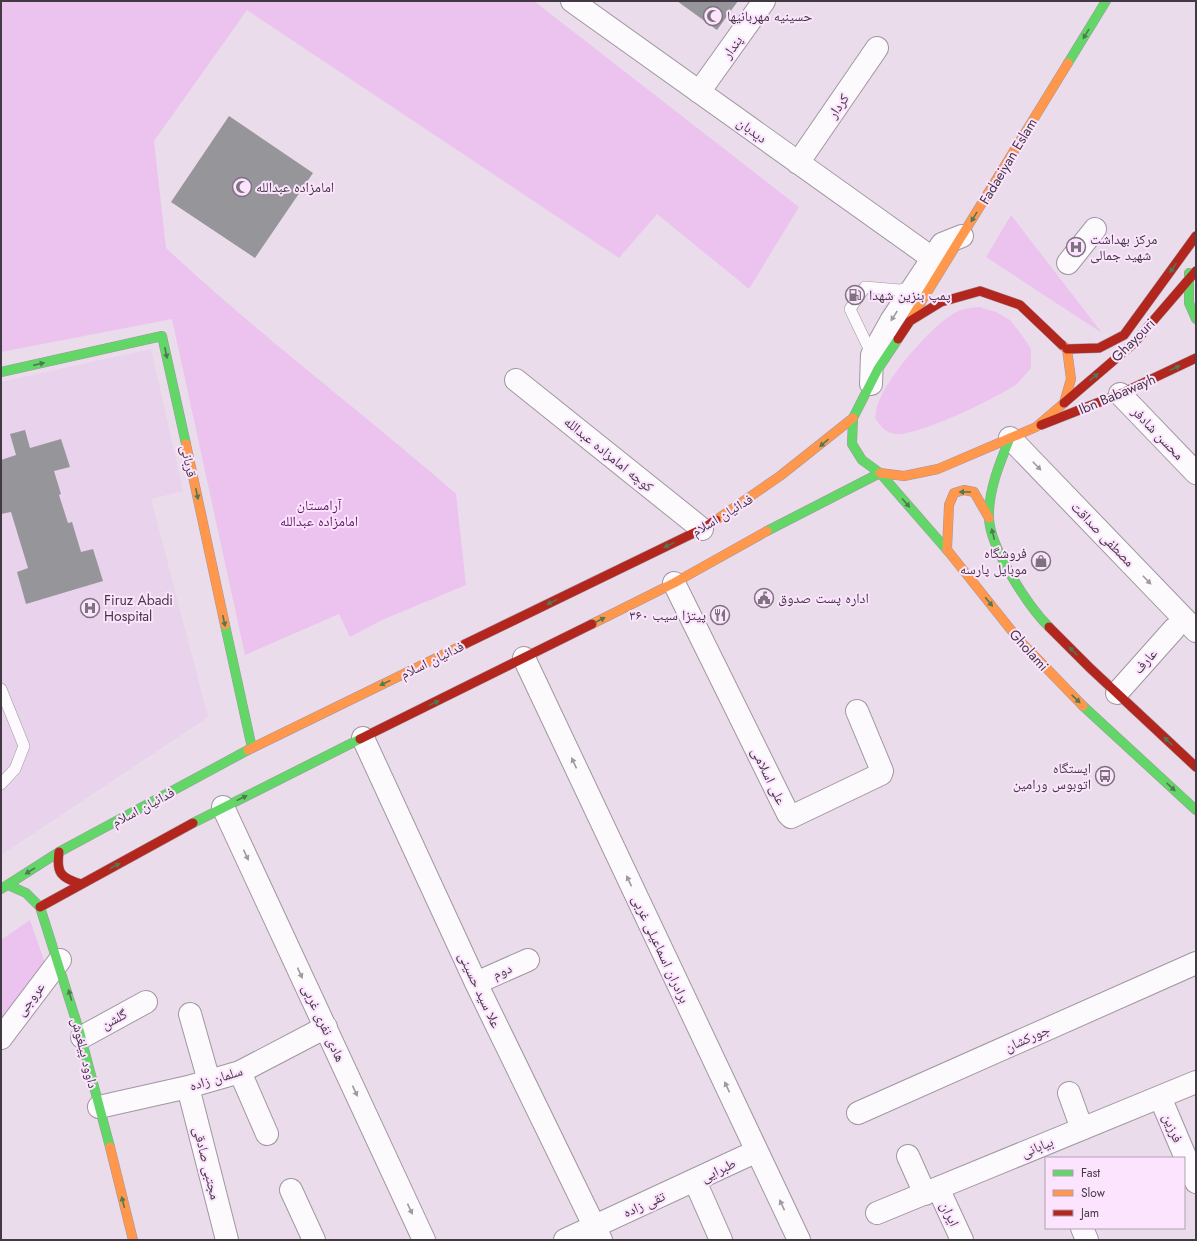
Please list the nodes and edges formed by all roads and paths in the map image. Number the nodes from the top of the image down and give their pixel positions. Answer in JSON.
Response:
{"nodes":[{"id":1,"x":572,"y":1,"type":"edge"},
{"id":2,"x":764,"y":1,"type":"edge"},
{"id":3,"x":1106,"y":1,"type":"edge"},
{"id":4,"x":877,"y":48,"type":"dead end"},
{"id":5,"x":699,"y":92,"type":"junction"},
{"id":6,"x":798,"y":163,"type":"junction"},
{"id":7,"x":1094,"y":229,"type":"dead end"},
{"id":8,"x":962,"y":236,"type":"junction"},
{"id":9,"x":1196,"y":236,"type":"edge"},
{"id":10,"x":1188,"y":248,"type":"junction"},
{"id":11,"x":932,"y":258,"type":"junction"},
{"id":12,"x":1068,"y":263,"type":"dead end"},
{"id":13,"x":1196,"y":272,"type":"edge"},
{"id":14,"x":1189,"y":281,"type":"junction"},
{"id":15,"x":914,"y":286,"type":"junction"},
{"id":16,"x":1196,"y":319,"type":"edge"},
{"id":17,"x":910,"y":321,"type":"junction"},
{"id":18,"x":1067,"y":349,"type":"junction"},
{"id":19,"x":872,"y":355,"type":"junction"},
{"id":20,"x":1196,"y":358,"type":"edge"},
{"id":21,"x":1,"y":372,"type":"edge"},
{"id":22,"x":516,"y":380,"type":"dead end"},
{"id":23,"x":872,"y":384,"type":"junction"},
{"id":24,"x":1120,"y":394,"type":"junction"},
{"id":25,"x":1064,"y":403,"type":"junction"},
{"id":26,"x":853,"y":418,"type":"junction"},
{"id":27,"x":1036,"y":427,"type":"junction"},
{"id":28,"x":1010,"y":438,"type":"junction"},
{"id":29,"x":880,"y":473,"type":"junction"},
{"id":30,"x":1196,"y":473,"type":"edge"},
{"id":31,"x":989,"y":518,"type":"junction"},
{"id":32,"x":702,"y":529,"type":"junction"},
{"id":33,"x":947,"y":550,"type":"junction"},
{"id":34,"x":674,"y":582,"type":"junction"},
{"id":35,"x":1174,"y":629,"type":"dead end"},
{"id":36,"x":1196,"y":631,"type":"edge"},
{"id":37,"x":524,"y":658,"type":"junction"},
{"id":38,"x":1,"y":689,"type":"edge"},
{"id":39,"x":1117,"y":693,"type":"junction"},
{"id":40,"x":857,"y":711,"type":"dead end"},
{"id":41,"x":363,"y":738,"type":"junction"},
{"id":42,"x":252,"y":748,"type":"junction"},
{"id":43,"x":1196,"y":768,"type":"edge"},
{"id":44,"x":1,"y":784,"type":"edge"},
{"id":45,"x":223,"y":807,"type":"junction"},
{"id":46,"x":1196,"y":810,"type":"edge"},
{"id":47,"x":59,"y":852,"type":"junction"},
{"id":48,"x":81,"y":884,"type":"junction"},
{"id":49,"x":4,"y":887,"type":"edge"},
{"id":50,"x":40,"y":907,"type":"junction"},
{"id":51,"x":60,"y":960,"type":"junction"},
{"id":52,"x":528,"y":960,"type":"dead end"},
{"id":53,"x":1196,"y":963,"type":"edge"},
{"id":54,"x":476,"y":982,"type":"junction"},
{"id":55,"x":146,"y":1002,"type":"dead end"},
{"id":56,"x":190,"y":1014,"type":"dead end"},
{"id":57,"x":326,"y":1027,"type":"junction"},
{"id":58,"x":82,"y":1037,"type":"junction"},
{"id":59,"x":1,"y":1038,"type":"edge"},
{"id":60,"x":240,"y":1072,"type":"junction"},
{"id":61,"x":209,"y":1081,"type":"junction"},
{"id":62,"x":1196,"y":1082,"type":"edge"},
{"id":63,"x":188,"y":1087,"type":"junction"},
{"id":64,"x":1069,"y":1093,"type":"dead end"},
{"id":65,"x":1160,"y":1097,"type":"junction"},
{"id":66,"x":99,"y":1107,"type":"junction"},
{"id":67,"x":858,"y":1113,"type":"dead end"},
{"id":68,"x":1082,"y":1129,"type":"junction"},
{"id":69,"x":267,"y":1134,"type":"dead end"},
{"id":70,"x":757,"y":1151,"type":"junction"},
{"id":71,"x":1050,"y":1151,"type":"edge"},
{"id":72,"x":908,"y":1156,"type":"dead end"},
{"id":73,"x":695,"y":1181,"type":"junction"},
{"id":74,"x":1196,"y":1182,"type":"edge"},
{"id":75,"x":291,"y":1190,"type":"dead end"},
{"id":76,"x":931,"y":1191,"type":"junction"},
{"id":77,"x":877,"y":1213,"type":"dead end"},
{"id":78,"x":1082,"y":1229,"type":"edge"},
{"id":79,"x":597,"y":1233,"type":"edge"},
{"id":80,"x":133,"y":1240,"type":"edge"},
{"id":81,"x":226,"y":1240,"type":"edge"},
{"id":82,"x":314,"y":1240,"type":"edge"},
{"id":83,"x":424,"y":1240,"type":"edge"},
{"id":84,"x":565,"y":1240,"type":"edge"},
{"id":85,"x":721,"y":1240,"type":"edge"},
{"id":86,"x":799,"y":1240,"type":"edge"},
{"id":87,"x":962,"y":1240,"type":"edge"},
{"id":88,"x":1087,"y":1240,"type":"edge"}],
"edges":[{"from":1,"to":5,"type":"street","name":"دیدبان"},
{"from":2,"to":5,"type":"street","name":"پندار"},
{"from":3,"to":8,"type":"main road","name":"Fadaeiyan Eslam","one_way":true},
{"from":4,"to":6,"type":"street","name":"کردار"},
{"from":5,"to":6,"type":"street","name":"دیدبان"},
{"from":6,"to":11,"type":"street","name":"دیدبان"},
{"from":7,"to":12,"type":"street"},
{"from":8,"to":11,"type":"street"},
{"from":8,"to":17,"type":"main road","name":"Fadaeiyan Eslam"},
{"from":9,"to":10,"type":"main road","name":"Ghayouri"},
{"from":10,"to":14,"type":"main road"},
{"from":10,"to":18,"type":"main road","name":"Ghayouri","one_way":true},
{"from":11,"to":15,"type":"street"},
{"from":13,"to":14,"type":"main road","name":"Ghayouri"},
{"from":14,"to":16,"type":"main road"},
{"from":25,"to":14,"type":"main road","name":"Ghayouri","one_way":true},
{"from":15,"to":19,"type":"street","one_way":true},
{"from":15,"to":19,"type":"lane"},
{"from":17,"to":18,"type":"main road"},
{"from":17,"to":23,"type":"main road","name":"Fadaeiyan Eslam"},
{"from":18,"to":25,"type":"main road"},
{"from":19,"to":23,"type":"street"},
{"from":24,"to":20,"type":"main road","name":"Ibn Babawayh","one_way":true},
{"from":21,"to":42,"type":"main road","name":"قربانی","one_way":true},
{"from":22,"to":32,"type":"street","name":"کوچه امامزاده عبدالله"},
{"from":23,"to":26,"type":"main road","name":"Fadaeiyan Eslam"},
{"from":24,"to":27,"type":"main road","name":"Ibn Babawayh"},
{"from":24,"to":30,"type":"street","name":"محسن شادفر"},
{"from":25,"to":27,"type":"main road","name":"Ghayouri"},
{"from":26,"to":29,"type":"main road","name":"Gholami"},
{"from":26,"to":32,"type":"main road","name":"فدائیان اسلام","one_way":true},
{"from":27,"to":28,"type":"main road","name":"Ibn Babawayh"},
{"from":28,"to":29,"type":"main road","name":"Ibn Babawayh"},
{"from":28,"to":31,"type":"main road"},
{"from":28,"to":36,"type":"street","name":"مصطفی صداقت","one_way":true},
{"from":29,"to":33,"type":"main road","name":"Gholami","one_way":true},
{"from":29,"to":34,"type":"main road"},
{"from":31,"to":33,"type":"main road","one_way":true},
{"from":39,"to":31,"type":"main road","one_way":true},
{"from":32,"to":42,"type":"main road","name":"فدائیان اسلام","one_way":true},
{"from":33,"to":46,"type":"main road","name":"Gholami","one_way":true},
{"from":37,"to":34,"type":"main road","one_way":true},
{"from":34,"to":40,"type":"street","name":"علی اسلامی"},
{"from":35,"to":39,"type":"street","name":"عارف"},
{"from":41,"to":37,"type":"main road","one_way":true},
{"from":70,"to":37,"type":"street","name":"برادران اسماعیلی غربی","one_way":true},
{"from":38,"to":44,"type":"lane"},
{"from":43,"to":39,"type":"main road","one_way":true},
{"from":45,"to":41,"type":"main road","one_way":true},
{"from":41,"to":54,"type":"street","name":"علا سید حسینی"},
{"from":42,"to":47,"type":"main road","name":"فدائیان اسلام"},
{"from":48,"to":45,"type":"main road","one_way":true},
{"from":45,"to":57,"type":"street","name":"هادی نفری غربی","one_way":true},
{"from":47,"to":48,"type":"main road"},
{"from":47,"to":49,"type":"main road","name":"فدائیان اسلام","one_way":true},
{"from":48,"to":50,"type":"main road"},
{"from":49,"to":50,"type":"main road","name":"داوود پیلغوش"},
{"from":50,"to":51,"type":"main road","name":"داوود پیلغوش"},
{"from":58,"to":51,"type":"main road","name":"داوود پیلغوش","one_way":true},
{"from":51,"to":59,"type":"street","name":"عروجی"},
{"from":52,"to":54,"type":"street","name":"دوم"},
{"from":53,"to":67,"type":"street","name":"جورکشان"},
{"from":54,"to":79,"type":"street","name":"علا سید حسینی"},
{"from":55,"to":58,"type":"street","name":"گلشن"},
{"from":56,"to":61,"type":"street"},
{"from":57,"to":60,"type":"street","name":"سلمان زاده"},
{"from":57,"to":83,"type":"street","name":"هادی نفری غربی","one_way":true},
{"from":58,"to":66,"type":"main road","name":"داوود پیلغوش"},
{"from":60,"to":61,"type":"street","name":"سلمان زاده"},
{"from":60,"to":69,"type":"street"},
{"from":61,"to":63,"type":"street","name":"سلمان زاده"},
{"from":62,"to":65,"type":"street","name":"بیابانی"},
{"from":63,"to":66,"type":"street","name":"سلمان زاده"},
{"from":63,"to":81,"type":"street","name":"مجتبی صادقی"},
{"from":64,"to":68,"type":"street"},
{"from":65,"to":68,"type":"street","name":"بیابانی"},
{"from":65,"to":74,"type":"street","name":"فرزین"},
{"from":80,"to":66,"type":"main road","name":"داوود پیلغوش","one_way":true},
{"from":68,"to":71,"type":"street","name":"بیابانی"},
{"from":70,"to":73,"type":"street","name":"طبرایی"},
{"from":86,"to":70,"type":"street","name":"برادران اسماعیلی غربی","one_way":true},
{"from":71,"to":76,"type":"street","name":"بیابانی"},
{"from":72,"to":76,"type":"street","name":"ایران"},
{"from":73,"to":79,"type":"street","name":"تقی زاده"},
{"from":73,"to":85,"type":"street","name":"طبرایی"},
{"from":75,"to":82,"type":"street"},
{"from":76,"to":77,"type":"street","name":"بیابانی"},
{"from":76,"to":87,"type":"street","name":"ایران"},
{"from":78,"to":88,"type":"street"},
{"from":79,"to":84,"type":"street","name":"تقی زاده"}]}
